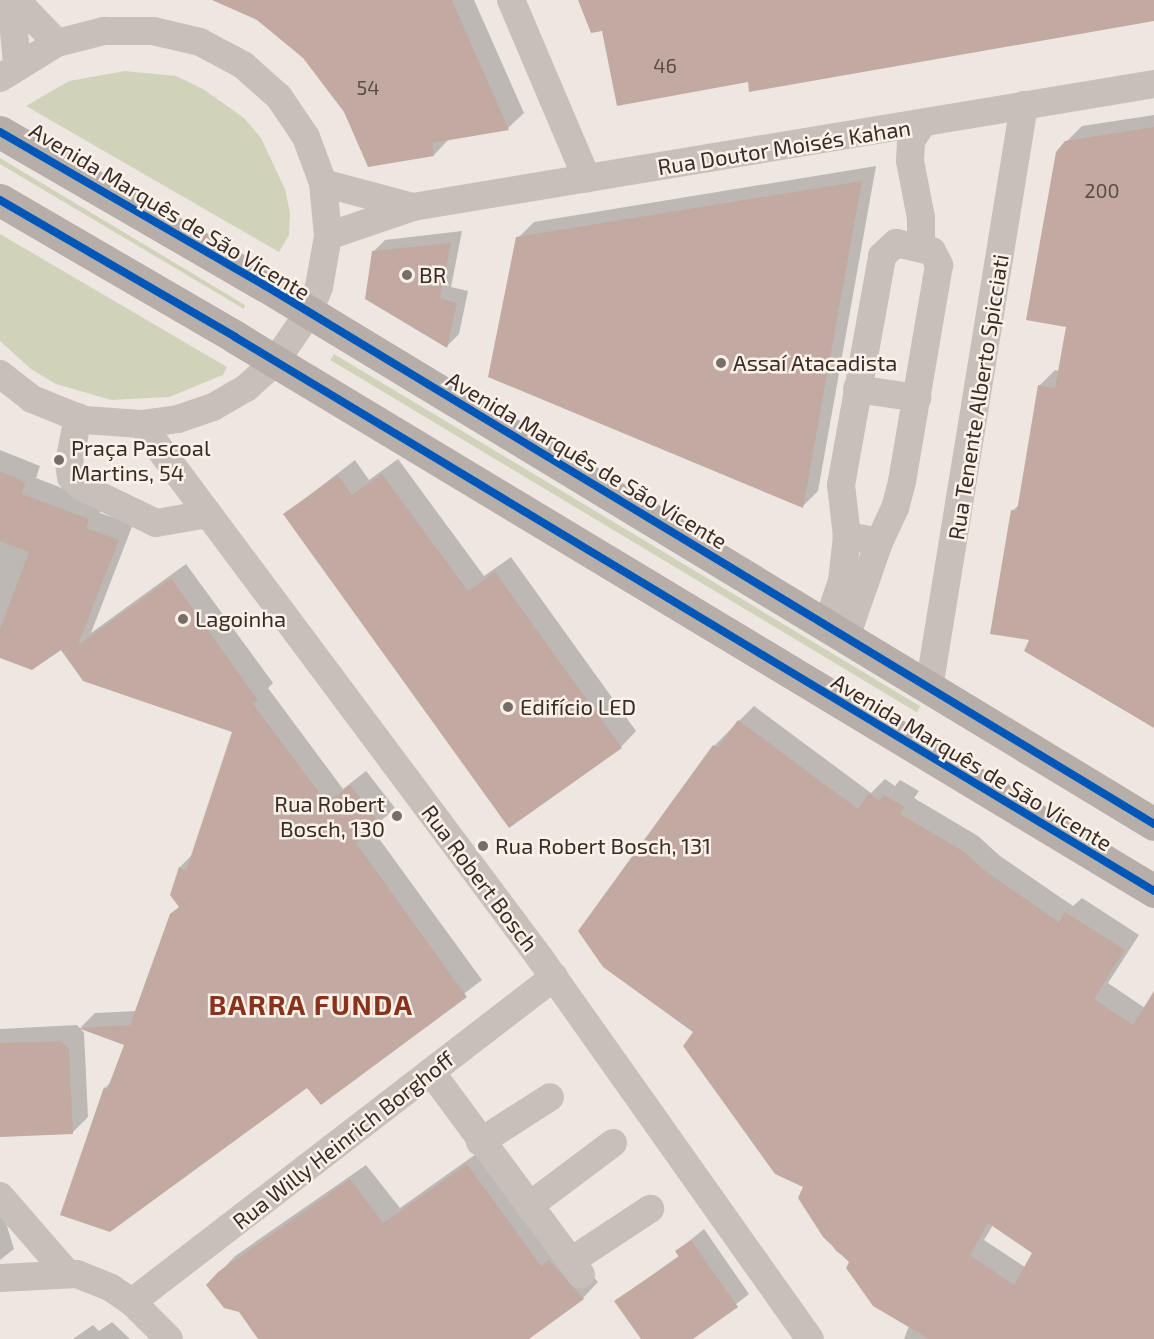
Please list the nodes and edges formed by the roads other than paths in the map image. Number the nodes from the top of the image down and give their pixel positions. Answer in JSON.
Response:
{"nodes":[{"id":1,"x":11,"y":0,"type":"edge"},
{"id":2,"x":16,"y":0,"type":"edge"},
{"id":3,"x":511,"y":0,"type":"edge"},
{"id":4,"x":57,"y":43,"type":"junction"},
{"id":5,"x":8,"y":71,"type":"edge"},
{"id":6,"x":1154,"y":84,"type":"edge"},
{"id":7,"x":1024,"y":105,"type":"junction"},
{"id":8,"x":910,"y":126,"type":"junction"},
{"id":9,"x":0,"y":132,"type":"edge"},
{"id":10,"x":587,"y":180,"type":"junction"},
{"id":11,"x":323,"y":183,"type":"junction"},
{"id":12,"x":0,"y":200,"type":"edge"},
{"id":13,"x":413,"y":207,"type":"junction"},
{"id":14,"x":328,"y":236,"type":"junction"},
{"id":15,"x":909,"y":244,"type":"junction"},
{"id":16,"x":308,"y":314,"type":"junction"},
{"id":17,"x":275,"y":362,"type":"junction"},
{"id":18,"x":0,"y":374,"type":"edge"},
{"id":19,"x":857,"y":389,"type":"junction"},
{"id":20,"x":917,"y":398,"type":"junction"},
{"id":21,"x":78,"y":417,"type":"junction"},
{"id":22,"x":141,"y":424,"type":"junction"},
{"id":23,"x":207,"y":514,"type":"junction"},
{"id":24,"x":847,"y":536,"type":"junction"},
{"id":25,"x":879,"y":542,"type":"junction"},
{"id":26,"x":836,"y":631,"type":"junction"},
{"id":27,"x":929,"y":688,"type":"junction"},
{"id":28,"x":1154,"y":824,"type":"edge"},
{"id":29,"x":1154,"y":891,"type":"edge"},
{"id":30,"x":554,"y":977,"type":"junction"},
{"id":31,"x":431,"y":1072,"type":"junction"},
{"id":32,"x":550,"y":1096,"type":"dead end"},
{"id":33,"x":480,"y":1142,"type":"junction"},
{"id":34,"x":613,"y":1143,"type":"dead end"},
{"id":35,"x":0,"y":1196,"type":"edge"},
{"id":36,"x":529,"y":1206,"type":"junction"},
{"id":37,"x":650,"y":1209,"type":"dead end"},
{"id":38,"x":72,"y":1273,"type":"junction"},
{"id":39,"x":0,"y":1278,"type":"edge"},
{"id":40,"x":132,"y":1302,"type":"junction"},
{"id":41,"x":169,"y":1339,"type":"edge"},
{"id":42,"x":810,"y":1339,"type":"edge"}],
"edges":[{"from":1,"to":5,"type":"street"},
{"from":2,"to":4,"type":"street"},
{"from":3,"to":10,"type":"street"},
{"from":4,"to":5,"type":"street"},
{"from":4,"to":11,"type":"street"},
{"from":6,"to":7,"type":"street","name":"Rua Doutor Moisés Kahan"},
{"from":7,"to":8,"type":"street","name":"Rua Doutor Moisés Kahan"},
{"from":7,"to":27,"type":"street","name":"Rua Tenente Alberto Spicciati"},
{"from":8,"to":10,"type":"street","name":"Rua Doutor Moisés Kahan"},
{"from":8,"to":15,"type":"street"},
{"from":9,"to":16,"type":"main road","name":"Avenida Marquês de São Vicente"},
{"from":10,"to":13,"type":"street","name":"Rua Doutor Moisés Kahan"},
{"from":11,"to":13,"type":"street","name":"Rua Doutor Moisés Kahan"},
{"from":11,"to":14,"type":"street"},
{"from":12,"to":17,"type":"main road","name":"Avenida Marquês de São Vicente"},
{"from":13,"to":14,"type":"street","name":"Rua Doutor Moisés Kahan"},
{"from":14,"to":16,"type":"street"},
{"from":15,"to":19,"type":"street"},
{"from":15,"to":20,"type":"street"},
{"from":16,"to":17,"type":"street"},
{"from":16,"to":26,"type":"main road","name":"Avenida Marquês de São Vicente"},
{"from":17,"to":22,"type":"street"},
{"from":17,"to":29,"type":"main road","name":"Avenida Marquês de São Vicente"},
{"from":18,"to":21,"type":"street"},
{"from":19,"to":20,"type":"street"},
{"from":19,"to":24,"type":"street"},
{"from":20,"to":25,"type":"street"},
{"from":21,"to":22,"type":"street"},
{"from":21,"to":23,"type":"street"},
{"from":22,"to":23,"type":"street","name":"Rua Robert Bosch"},
{"from":23,"to":30,"type":"street","name":"Rua Robert Bosch"},
{"from":24,"to":25,"type":"street"},
{"from":24,"to":26,"type":"street"},
{"from":25,"to":26,"type":"street"},
{"from":26,"to":27,"type":"main road","name":"Avenida Marquês de São Vicente"},
{"from":27,"to":28,"type":"main road","name":"Avenida Marquês de São Vicente"},
{"from":30,"to":31,"type":"street","name":"Rua Willy Heinrich Borghoff"},
{"from":30,"to":42,"type":"street","name":"Rua Robert Bosch"},
{"from":31,"to":33,"type":"street"},
{"from":31,"to":40,"type":"street","name":"Rua Willy Heinrich Borghoff"},
{"from":32,"to":33,"type":"street"},
{"from":33,"to":36,"type":"street"},
{"from":34,"to":36,"type":"street"},
{"from":35,"to":38,"type":"street"},
{"from":36,"to":37,"type":"street"},
{"from":38,"to":39,"type":"street"},
{"from":38,"to":40,"type":"street"},
{"from":40,"to":41,"type":"street"}]}
